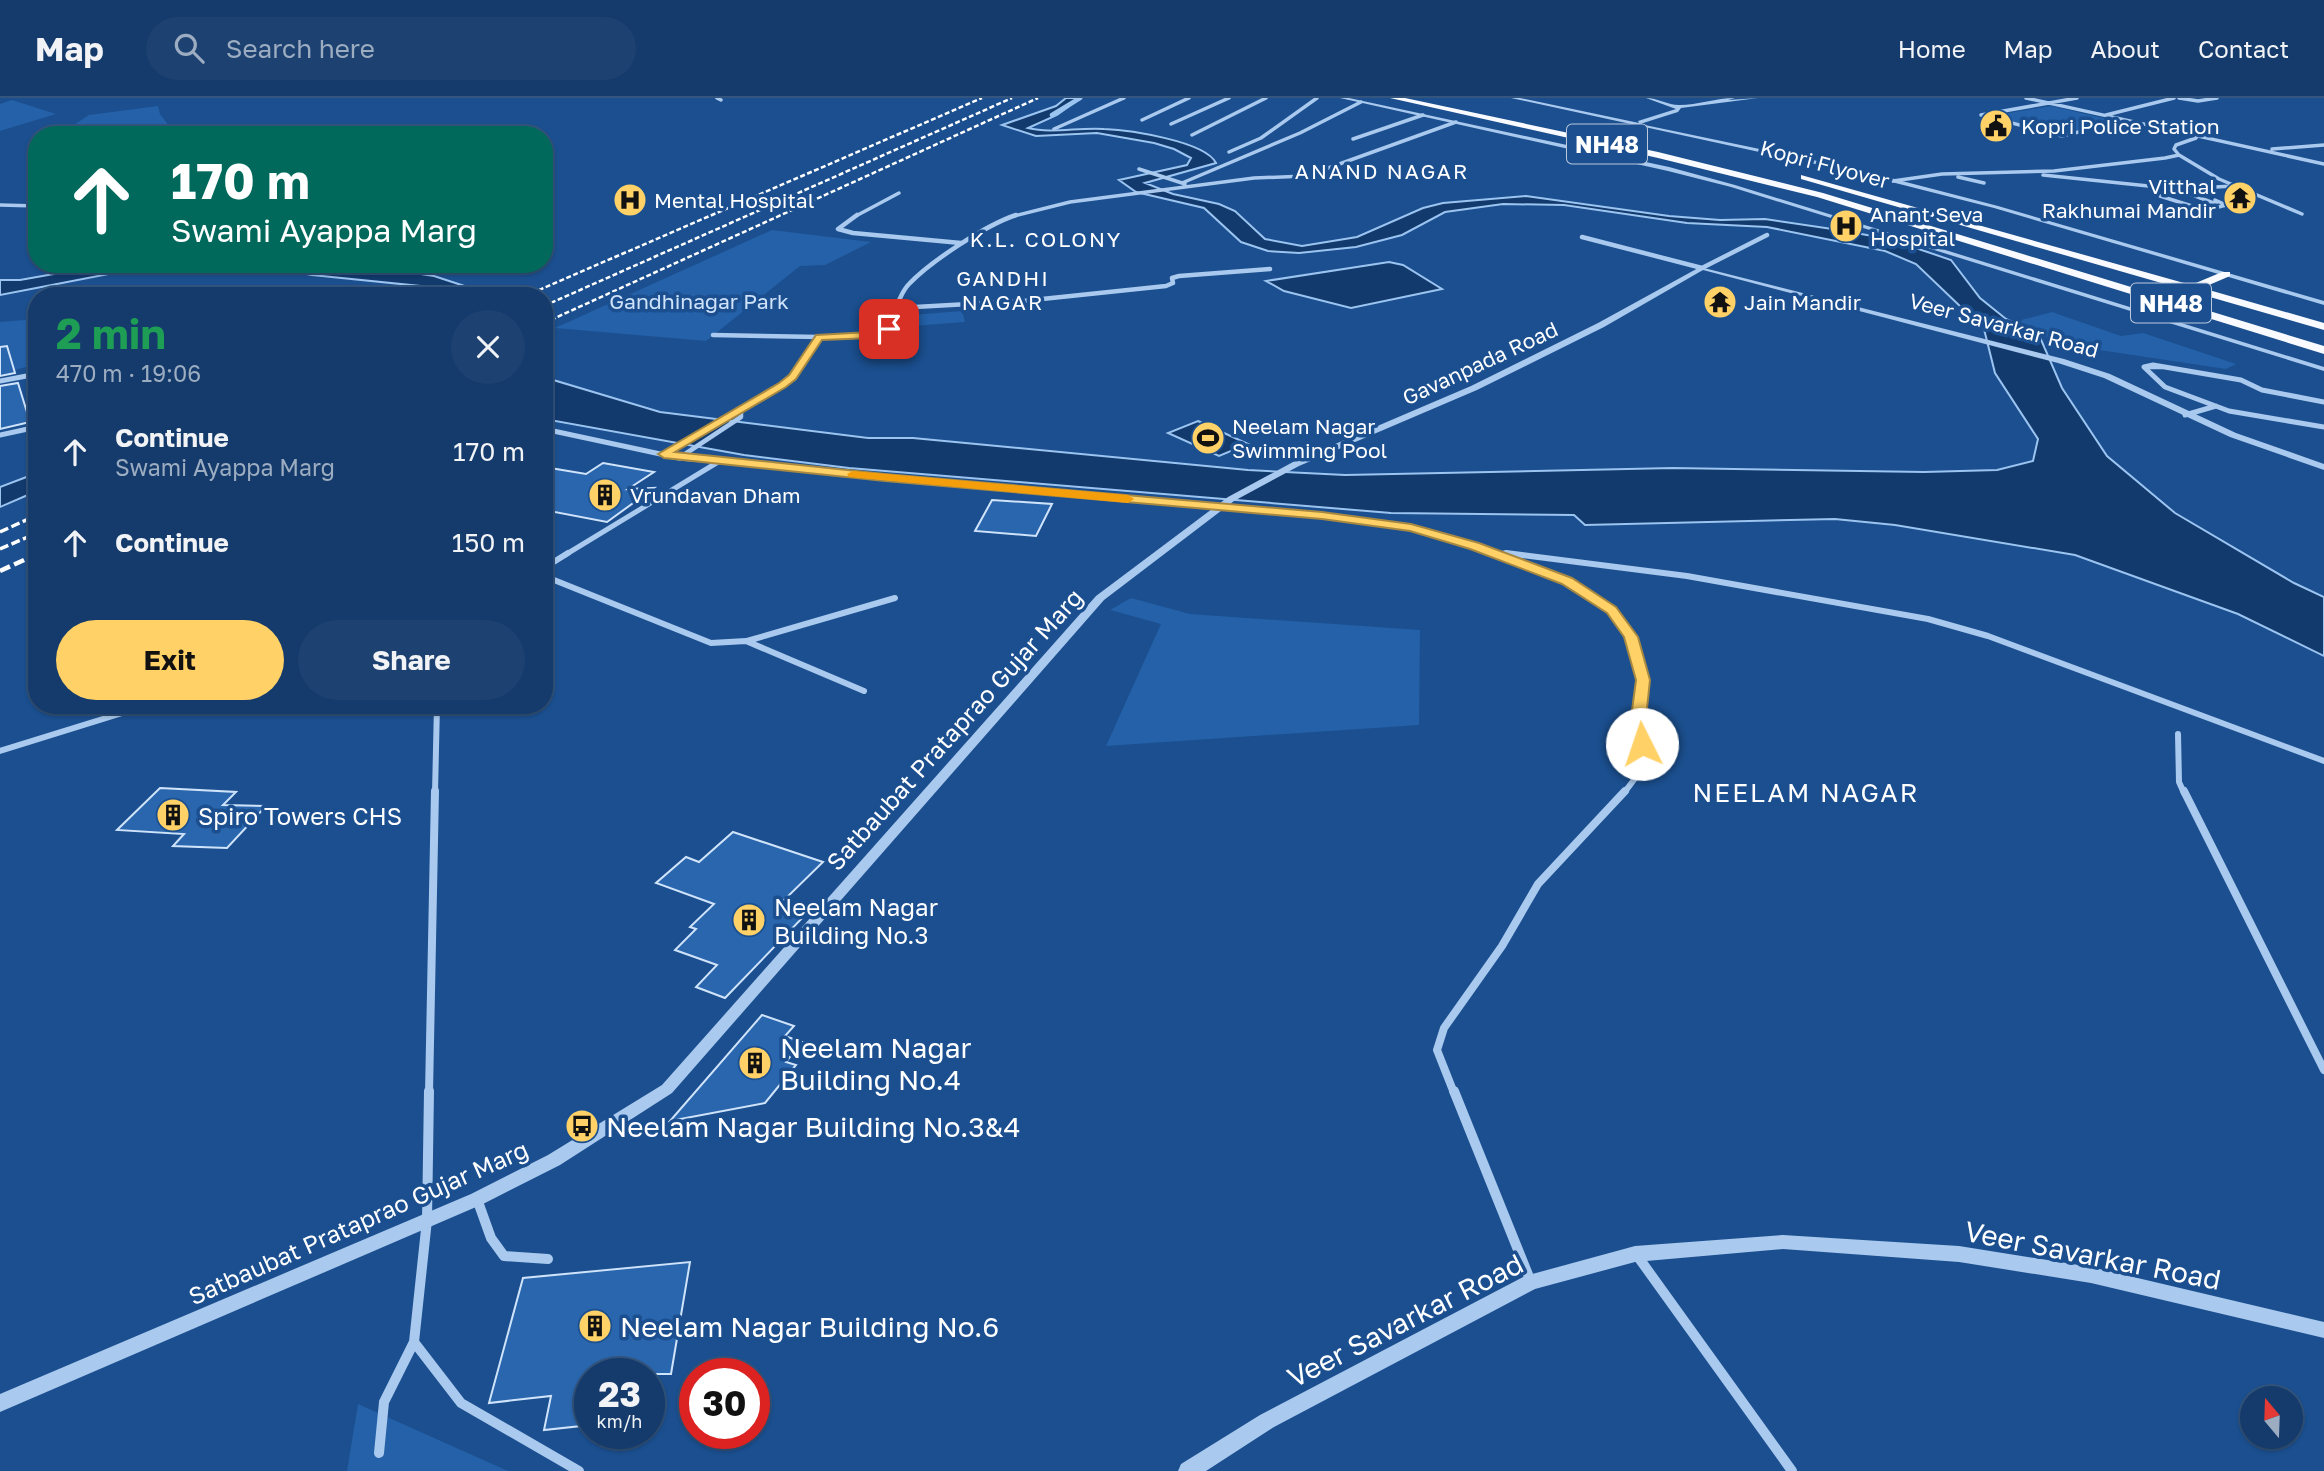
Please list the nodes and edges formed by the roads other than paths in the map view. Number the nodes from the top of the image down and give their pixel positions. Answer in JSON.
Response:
{"nodes":[{"id":1,"x":1124,"y":98,"type":"edge"},
{"id":2,"x":1189,"y":98,"type":"edge"},
{"id":3,"x":1229,"y":98,"type":"edge"},
{"id":4,"x":1266,"y":98,"type":"edge"},
{"id":5,"x":1317,"y":98,"type":"edge"},
{"id":6,"x":1342,"y":98,"type":"edge"},
{"id":7,"x":1394,"y":98,"type":"edge"},
{"id":8,"x":1442,"y":98,"type":"edge"},
{"id":9,"x":1513,"y":98,"type":"edge"},
{"id":10,"x":1648,"y":98,"type":"edge"},
{"id":11,"x":1733,"y":98,"type":"edge"},
{"id":12,"x":1756,"y":98,"type":"edge"},
{"id":13,"x":2026,"y":98,"type":"edge"},
{"id":14,"x":2077,"y":98,"type":"edge"},
{"id":15,"x":2174,"y":98,"type":"edge"},
{"id":16,"x":2179,"y":98,"type":"edge"},
{"id":17,"x":2217,"y":98,"type":"edge"},
{"id":18,"x":1361,"y":102,"type":"junction"},
{"id":19,"x":2048,"y":104,"type":"junction"},
{"id":20,"x":1688,"y":105,"type":"junction"},
{"id":21,"x":1677,"y":107,"type":"junction"},
{"id":22,"x":1423,"y":115,"type":"junction"},
{"id":23,"x":2102,"y":116,"type":"junction"},
{"id":24,"x":1535,"y":118,"type":"dead end"},
{"id":25,"x":1142,"y":120,"type":"dead end"},
{"id":26,"x":2124,"y":121,"type":"junction"},
{"id":27,"x":1456,"y":122,"type":"junction"},
{"id":28,"x":1636,"y":123,"type":"junction"},
{"id":29,"x":1171,"y":124,"type":"dead end"},
{"id":30,"x":1054,"y":129,"type":"dead end"},
{"id":31,"x":1192,"y":135,"type":"dead end"},
{"id":32,"x":2196,"y":138,"type":"junction"},
{"id":33,"x":1353,"y":139,"type":"dead end"},
{"id":34,"x":2324,"y":146,"type":"edge"},
{"id":35,"x":2263,"y":150,"type":"junction"},
{"id":36,"x":1229,"y":152,"type":"dead end"},
{"id":37,"x":2179,"y":155,"type":"junction"},
{"id":38,"x":2324,"y":164,"type":"edge"},
{"id":39,"x":1139,"y":169,"type":"dead end"},
{"id":40,"x":1999,"y":173,"type":"junction"},
{"id":41,"x":2028,"y":173,"type":"junction"},
{"id":42,"x":1947,"y":174,"type":"junction"},
{"id":43,"x":1798,"y":176,"type":"dead end"},
{"id":44,"x":2018,"y":179,"type":"dead end"},
{"id":45,"x":1893,"y":181,"type":"junction"},
{"id":46,"x":1182,"y":183,"type":"junction"},
{"id":47,"x":1984,"y":183,"type":"dead end"},
{"id":48,"x":2234,"y":186,"type":"junction"},
{"id":49,"x":1192,"y":187,"type":"junction"},
{"id":50,"x":2181,"y":190,"type":"junction"},
{"id":51,"x":899,"y":193,"type":"dead end"},
{"id":52,"x":0,"y":205,"type":"edge"},
{"id":53,"x":28,"y":206,"type":"edge"},
{"id":54,"x":2302,"y":214,"type":"dead end"},
{"id":55,"x":2181,"y":217,"type":"dead end"},
{"id":56,"x":1768,"y":235,"type":"dead end"},
{"id":57,"x":1582,"y":237,"type":"dead end"},
{"id":58,"x":962,"y":243,"type":"junction"},
{"id":59,"x":2000,"y":267,"type":"joint"},
{"id":60,"x":1702,"y":268,"type":"junction"},
{"id":61,"x":1270,"y":269,"type":"dead end"},
{"id":62,"x":2226,"y":274,"type":"junction"},
{"id":63,"x":2193,"y":288,"type":"junction"},
{"id":64,"x":2324,"y":303,"type":"edge"},
{"id":65,"x":897,"y":308,"type":"junction"},
{"id":66,"x":2324,"y":327,"type":"edge"},
{"id":67,"x":713,"y":335,"type":"dead end"},
{"id":68,"x":819,"y":337,"type":"junction"},
{"id":69,"x":2324,"y":350,"type":"edge"},
{"id":70,"x":2324,"y":369,"type":"edge"},
{"id":71,"x":28,"y":376,"type":"edge"},
{"id":72,"x":0,"y":381,"type":"edge"},
{"id":73,"x":2324,"y":402,"type":"edge"},
{"id":74,"x":2217,"y":406,"type":"junction"},
{"id":75,"x":741,"y":410,"type":"junction"},
{"id":76,"x":2185,"y":415,"type":"junction"},
{"id":77,"x":2324,"y":427,"type":"edge"},
{"id":78,"x":28,"y":429,"type":"edge"},
{"id":79,"x":553,"y":431,"type":"edge"},
{"id":80,"x":0,"y":435,"type":"edge"},
{"id":81,"x":664,"y":454,"type":"junction"},
{"id":82,"x":679,"y":458,"type":"junction"},
{"id":83,"x":719,"y":461,"type":"junction"},
{"id":84,"x":1296,"y":464,"type":"joint"},
{"id":85,"x":2324,"y":467,"type":"edge"},
{"id":86,"x":1224,"y":503,"type":"junction"},
{"id":87,"x":1496,"y":552,"type":"junction"},
{"id":88,"x":553,"y":562,"type":"edge"},
{"id":89,"x":553,"y":580,"type":"edge"},
{"id":90,"x":895,"y":597,"type":"dead end"},
{"id":91,"x":746,"y":641,"type":"junction"},
{"id":92,"x":864,"y":691,"type":"dead end"},
{"id":93,"x":119,"y":714,"type":"edge"},
{"id":94,"x":437,"y":714,"type":"edge"},
{"id":95,"x":2178,"y":734,"type":"dead end"},
{"id":96,"x":0,"y":751,"type":"edge"},
{"id":97,"x":2324,"y":761,"type":"edge"},
{"id":98,"x":2324,"y":1070,"type":"edge"},
{"id":99,"x":477,"y":1199,"type":"junction"},
{"id":100,"x":427,"y":1220,"type":"junction"},
{"id":101,"x":1635,"y":1254,"type":"junction"},
{"id":102,"x":548,"y":1259,"type":"dead end"},
{"id":103,"x":1531,"y":1282,"type":"junction"},
{"id":104,"x":2324,"y":1330,"type":"edge"},
{"id":105,"x":414,"y":1342,"type":"junction"},
{"id":106,"x":0,"y":1403,"type":"edge"},
{"id":107,"x":379,"y":1453,"type":"dead end"},
{"id":108,"x":579,"y":1471,"type":"edge"},
{"id":109,"x":1188,"y":1471,"type":"edge"},
{"id":110,"x":1791,"y":1471,"type":"edge"}],
"edges":[{"from":1,"to":30,"type":"street"},
{"from":2,"to":25,"type":"street"},
{"from":3,"to":29,"type":"street"},
{"from":4,"to":31,"type":"street"},
{"from":5,"to":36,"type":"street"},
{"from":6,"to":18,"type":"street"},
{"from":7,"to":69,"type":"highway","name":"Kopri Flyover","number":"NH48"},
{"from":8,"to":24,"type":"highway","number":"NH48"},
{"from":9,"to":28,"type":"street"},
{"from":10,"to":21,"type":"street"},
{"from":11,"to":20,"type":"street"},
{"from":12,"to":20,"type":"street"},
{"from":13,"to":19,"type":"street"},
{"from":14,"to":19,"type":"street"},
{"from":15,"to":23,"type":"street"},
{"from":16,"to":17,"type":"street"},
{"from":18,"to":22,"type":"street"},
{"from":18,"to":46,"type":"street"},
{"from":19,"to":23,"type":"street"},
{"from":19,"to":26,"type":"street"},
{"from":20,"to":21,"type":"street"},
{"from":21,"to":28,"type":"street"},
{"from":22,"to":27,"type":"street"},
{"from":22,"to":33,"type":"street"},
{"from":23,"to":26,"type":"street"},
{"from":26,"to":32,"type":"street"},
{"from":27,"to":49,"type":"street"},
{"from":27,"to":59,"type":"street"},
{"from":28,"to":45,"type":"street"},
{"from":32,"to":35,"type":"street"},
{"from":32,"to":37,"type":"street"},
{"from":34,"to":35,"type":"street"},
{"from":35,"to":38,"type":"street"},
{"from":37,"to":41,"type":"street"},
{"from":37,"to":48,"type":"street"},
{"from":39,"to":46,"type":"street"},
{"from":40,"to":41,"type":"street"},
{"from":40,"to":42,"type":"street"},
{"from":40,"to":44,"type":"street"},
{"from":41,"to":50,"type":"street"},
{"from":42,"to":45,"type":"street"},
{"from":42,"to":47,"type":"street"},
{"from":43,"to":63,"type":"highway","name":"Kopri Flyover","number":"NH48"},
{"from":45,"to":62,"type":"street"},
{"from":46,"to":49,"type":"street"},
{"from":48,"to":50,"type":"street"},
{"from":48,"to":54,"type":"street"},
{"from":49,"to":58,"type":"street"},
{"from":50,"to":50,"type":"street"},
{"from":50,"to":55,"type":"street"},
{"from":51,"to":58,"type":"street"},
{"from":52,"to":53,"type":"street"},
{"from":56,"to":60,"type":"street"},
{"from":57,"to":60,"type":"street"},
{"from":58,"to":65,"type":"street"},
{"from":59,"to":70,"type":"street"},
{"from":60,"to":76,"type":"street","name":"Veer Savarkar Road"},
{"from":60,"to":84,"type":"street","name":"Gavanpada Road"},
{"from":61,"to":65,"type":"street"},
{"from":62,"to":63,"type":"highway"},
{"from":62,"to":64,"type":"street"},
{"from":63,"to":66,"type":"highway","number":"NH48"},
{"from":65,"to":68,"type":"street"},
{"from":67,"to":68,"type":"street"},
{"from":68,"to":75,"type":"street"},
{"from":71,"to":72,"type":"street"},
{"from":73,"to":74,"type":"street"},
{"from":74,"to":76,"type":"street"},
{"from":74,"to":77,"type":"street"},
{"from":75,"to":81,"type":"street"},
{"from":75,"to":82,"type":"street"},
{"from":76,"to":85,"type":"street","name":"Veer Savarkar Road"},
{"from":78,"to":80,"type":"street"},
{"from":79,"to":81,"type":"street"},
{"from":81,"to":82,"type":"street"},
{"from":82,"to":83,"type":"street"},
{"from":83,"to":86,"type":"street"},
{"from":83,"to":88,"type":"street"},
{"from":84,"to":86,"type":"street","name":"Gavanpada Road"},
{"from":86,"to":87,"type":"street"},
{"from":86,"to":99,"type":"street","name":"Satbaubat Prataprao Gujar Marg"},
{"from":87,"to":97,"type":"street"},
{"from":87,"to":103,"type":"street"},
{"from":89,"to":91,"type":"street"},
{"from":90,"to":91,"type":"street"},
{"from":91,"to":92,"type":"street"},
{"from":93,"to":96,"type":"street"},
{"from":94,"to":100,"type":"street"},
{"from":95,"to":98,"type":"street"},
{"from":99,"to":100,"type":"street","name":"Satbaubat Prataprao Gujar Marg"},
{"from":99,"to":102,"type":"street"},
{"from":100,"to":105,"type":"street"},
{"from":100,"to":106,"type":"street","name":"Satbaubat Prataprao Gujar Marg"},
{"from":101,"to":103,"type":"street","name":"Veer Savarkar Road"},
{"from":101,"to":104,"type":"street","name":"Veer Savarkar Road"},
{"from":101,"to":110,"type":"street"},
{"from":103,"to":109,"type":"street","name":"Veer Savarkar Road"},
{"from":105,"to":107,"type":"street"},
{"from":105,"to":108,"type":"street"}]}
